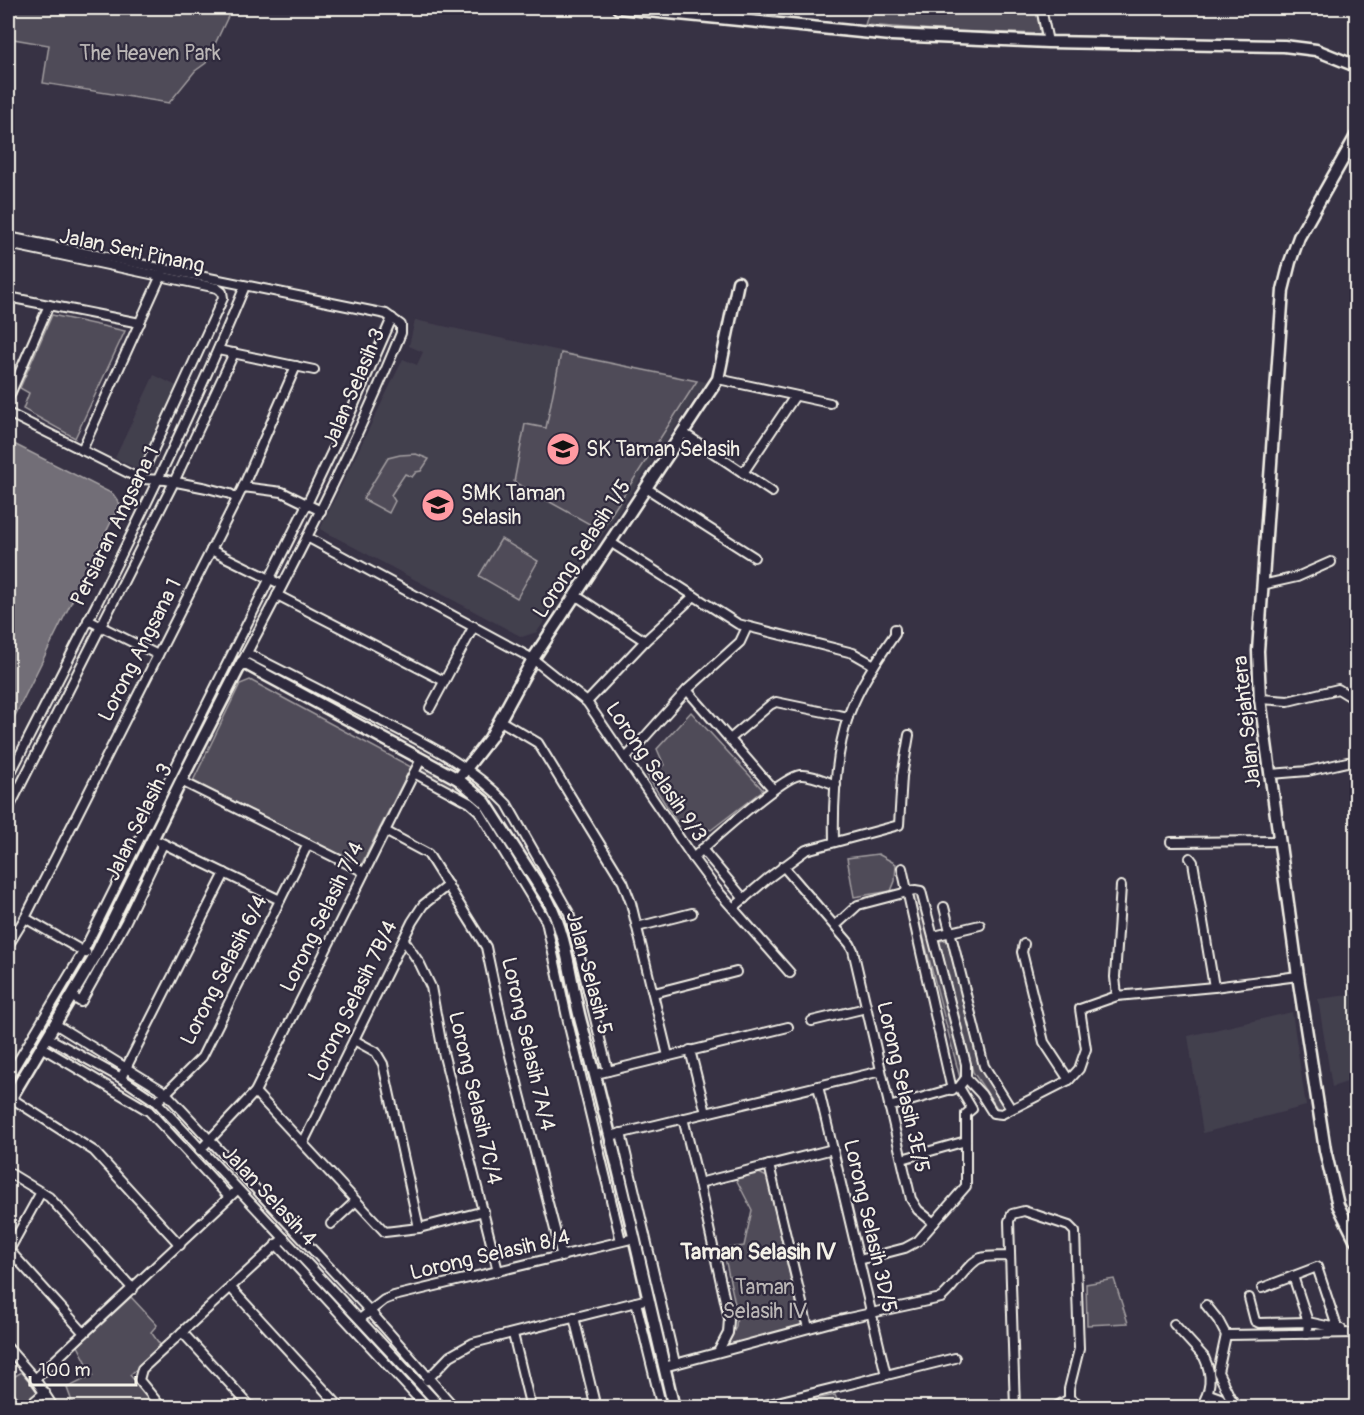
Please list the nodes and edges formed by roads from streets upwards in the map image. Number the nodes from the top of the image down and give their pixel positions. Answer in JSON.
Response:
{"nodes":[{"id":1,"x":618,"y":8,"type":"edge"},
{"id":2,"x":1041,"y":8,"type":"edge"},
{"id":3,"x":1048,"y":42,"type":"junction"},
{"id":4,"x":1356,"y":66,"type":"edge"},
{"id":5,"x":1356,"y":136,"type":"edge"},
{"id":6,"x":8,"y":237,"type":"edge"},
{"id":7,"x":8,"y":244,"type":"edge"},
{"id":8,"x":163,"y":272,"type":"junction"},
{"id":9,"x":738,"y":282,"type":"dead end"},
{"id":10,"x":245,"y":286,"type":"junction"},
{"id":11,"x":8,"y":297,"type":"edge"},
{"id":12,"x":49,"y":305,"type":"junction"},
{"id":13,"x":392,"y":318,"type":"junction"},
{"id":14,"x":140,"y":323,"type":"junction"},
{"id":15,"x":218,"y":350,"type":"junction"},
{"id":16,"x":234,"y":353,"type":"junction"},
{"id":17,"x":296,"y":366,"type":"junction"},
{"id":18,"x":314,"y":370,"type":"dead end"},
{"id":19,"x":718,"y":379,"type":"junction"},
{"id":20,"x":795,"y":396,"type":"junction"},
{"id":21,"x":8,"y":399,"type":"edge"},
{"id":22,"x":830,"y":404,"type":"dead end"},
{"id":23,"x":8,"y":413,"type":"edge"},
{"id":24,"x":682,"y":432,"type":"junction"},
{"id":25,"x":82,"y":450,"type":"junction"},
{"id":26,"x":743,"y":473,"type":"junction"},
{"id":27,"x":140,"y":479,"type":"junction"},
{"id":28,"x":158,"y":481,"type":"junction"},
{"id":29,"x":174,"y":482,"type":"junction"},
{"id":30,"x":243,"y":487,"type":"junction"},
{"id":31,"x":646,"y":488,"type":"junction"},
{"id":32,"x":772,"y":492,"type":"dead end"},
{"id":33,"x":237,"y":499,"type":"junction"},
{"id":34,"x":308,"y":504,"type":"junction"},
{"id":35,"x":321,"y":511,"type":"junction"},
{"id":36,"x":307,"y":537,"type":"junction"},
{"id":37,"x":610,"y":542,"type":"junction"},
{"id":38,"x":212,"y":550,"type":"junction"},
{"id":39,"x":754,"y":556,"type":"dead end"},
{"id":40,"x":1331,"y":562,"type":"dead end"},
{"id":41,"x":270,"y":579,"type":"junction"},
{"id":42,"x":282,"y":585,"type":"junction"},
{"id":43,"x":1262,"y":585,"type":"junction"},
{"id":44,"x":575,"y":594,"type":"junction"},
{"id":45,"x":277,"y":595,"type":"junction"},
{"id":46,"x":694,"y":596,"type":"junction"},
{"id":47,"x":88,"y":620,"type":"junction"},
{"id":48,"x":100,"y":626,"type":"junction"},
{"id":49,"x":474,"y":626,"type":"junction"},
{"id":50,"x":747,"y":627,"type":"junction"},
{"id":51,"x":895,"y":629,"type":"dead end"},
{"id":52,"x":645,"y":641,"type":"junction"},
{"id":53,"x":158,"y":655,"type":"junction"},
{"id":54,"x":244,"y":658,"type":"junction"},
{"id":55,"x":533,"y":658,"type":"junction"},
{"id":56,"x":874,"y":665,"type":"junction"},
{"id":57,"x":444,"y":681,"type":"junction"},
{"id":58,"x":687,"y":690,"type":"junction"},
{"id":59,"x":1260,"y":699,"type":"junction"},
{"id":60,"x":1356,"y":700,"type":"edge"},
{"id":61,"x":587,"y":702,"type":"junction"},
{"id":62,"x":430,"y":708,"type":"dead end"},
{"id":63,"x":848,"y":717,"type":"junction"},
{"id":64,"x":499,"y":720,"type":"junction"},
{"id":65,"x":909,"y":735,"type":"dead end"},
{"id":66,"x":729,"y":739,"type":"junction"},
{"id":67,"x":626,"y":758,"type":"junction"},
{"id":68,"x":421,"y":759,"type":"junction"},
{"id":69,"x":11,"y":761,"type":"edge"},
{"id":70,"x":1356,"y":763,"type":"edge"},
{"id":71,"x":467,"y":769,"type":"junction"},
{"id":72,"x":414,"y":773,"type":"junction"},
{"id":73,"x":1271,"y":774,"type":"junction"},
{"id":74,"x":8,"y":778,"type":"edge"},
{"id":75,"x":458,"y":778,"type":"junction"},
{"id":76,"x":180,"y":781,"type":"junction"},
{"id":77,"x":836,"y":785,"type":"junction"},
{"id":78,"x":773,"y":789,"type":"junction"},
{"id":79,"x":8,"y":810,"type":"edge"},
{"id":80,"x":385,"y":831,"type":"junction"},
{"id":81,"x":153,"y":837,"type":"junction"},
{"id":82,"x":1280,"y":841,"type":"junction"},
{"id":83,"x":834,"y":842,"type":"junction"},
{"id":84,"x":1171,"y":842,"type":"dead end"},
{"id":85,"x":163,"y":844,"type":"junction"},
{"id":86,"x":308,"y":844,"type":"junction"},
{"id":87,"x":702,"y":849,"type":"junction"},
{"id":88,"x":693,"y":858,"type":"junction"},
{"id":89,"x":1190,"y":858,"type":"dead end"},
{"id":90,"x":783,"y":866,"type":"junction"},
{"id":91,"x":902,"y":868,"type":"dead end"},
{"id":92,"x":364,"y":872,"type":"junction"},
{"id":93,"x":225,"y":873,"type":"junction"},
{"id":94,"x":448,"y":885,"type":"junction"},
{"id":95,"x":1121,"y":886,"type":"dead end"},
{"id":96,"x":906,"y":892,"type":"junction"},
{"id":97,"x":744,"y":899,"type":"junction"},
{"id":98,"x":280,"y":900,"type":"junction"},
{"id":99,"x":944,"y":907,"type":"dead end"},
{"id":100,"x":733,"y":908,"type":"junction"},
{"id":101,"x":692,"y":913,"type":"dead end"},
{"id":102,"x":25,"y":918,"type":"junction"},
{"id":103,"x":980,"y":925,"type":"dead end"},
{"id":104,"x":835,"y":926,"type":"junction"},
{"id":105,"x":637,"y":927,"type":"junction"},
{"id":106,"x":950,"y":932,"type":"junction"},
{"id":107,"x":934,"y":936,"type":"junction"},
{"id":108,"x":404,"y":940,"type":"junction"},
{"id":109,"x":1024,"y":944,"type":"dead end"},
{"id":110,"x":8,"y":946,"type":"edge"},
{"id":111,"x":83,"y":952,"type":"junction"},
{"id":112,"x":94,"y":958,"type":"junction"},
{"id":113,"x":736,"y":972,"type":"dead end"},
{"id":114,"x":790,"y":973,"type":"dead end"},
{"id":115,"x":1298,"y":976,"type":"junction"},
{"id":116,"x":1214,"y":987,"type":"junction"},
{"id":117,"x":654,"y":993,"type":"junction"},
{"id":118,"x":71,"y":996,"type":"junction"},
{"id":119,"x":1117,"y":996,"type":"junction"},
{"id":120,"x":866,"y":1008,"type":"junction"},
{"id":121,"x":812,"y":1021,"type":"dead end"},
{"id":122,"x":55,"y":1024,"type":"junction"},
{"id":123,"x":788,"y":1027,"type":"dead end"},
{"id":124,"x":47,"y":1037,"type":"junction"},
{"id":125,"x":354,"y":1040,"type":"junction"},
{"id":126,"x":41,"y":1047,"type":"junction"},
{"id":127,"x":690,"y":1050,"type":"junction"},
{"id":128,"x":668,"y":1056,"type":"junction"},
{"id":129,"x":126,"y":1066,"type":"junction"},
{"id":130,"x":608,"y":1071,"type":"junction"},
{"id":131,"x":881,"y":1071,"type":"junction"},
{"id":132,"x":596,"y":1074,"type":"junction"},
{"id":133,"x":8,"y":1078,"type":"edge"},
{"id":134,"x":121,"y":1078,"type":"junction"},
{"id":135,"x":966,"y":1078,"type":"junction"},
{"id":136,"x":1069,"y":1080,"type":"junction"},
{"id":137,"x":818,"y":1086,"type":"junction"},
{"id":138,"x":956,"y":1088,"type":"junction"},
{"id":139,"x":165,"y":1092,"type":"junction"},
{"id":140,"x":255,"y":1092,"type":"junction"},
{"id":141,"x":9,"y":1100,"type":"edge"},
{"id":142,"x":157,"y":1102,"type":"junction"},
{"id":143,"x":890,"y":1107,"type":"junction"},
{"id":144,"x":1011,"y":1109,"type":"junction"},
{"id":145,"x":706,"y":1113,"type":"junction"},
{"id":146,"x":682,"y":1118,"type":"junction"},
{"id":147,"x":616,"y":1134,"type":"junction"},
{"id":148,"x":210,"y":1138,"type":"junction"},
{"id":149,"x":966,"y":1141,"type":"junction"},
{"id":150,"x":303,"y":1143,"type":"junction"},
{"id":151,"x":833,"y":1149,"type":"junction"},
{"id":152,"x":200,"y":1150,"type":"junction"},
{"id":153,"x":902,"y":1159,"type":"junction"},
{"id":154,"x":769,"y":1165,"type":"junction"},
{"id":155,"x":8,"y":1172,"type":"edge"},
{"id":156,"x":699,"y":1183,"type":"junction"},
{"id":157,"x":237,"y":1190,"type":"junction"},
{"id":158,"x":41,"y":1192,"type":"junction"},
{"id":159,"x":229,"y":1197,"type":"junction"},
{"id":160,"x":356,"y":1201,"type":"junction"},
{"id":161,"x":484,"y":1211,"type":"junction"},
{"id":162,"x":287,"y":1222,"type":"junction"},
{"id":163,"x":934,"y":1223,"type":"junction"},
{"id":164,"x":331,"y":1224,"type":"dead end"},
{"id":165,"x":418,"y":1228,"type":"junction"},
{"id":166,"x":278,"y":1231,"type":"junction"},
{"id":167,"x":284,"y":1238,"type":"junction"},
{"id":168,"x":635,"y":1238,"type":"junction"},
{"id":169,"x":1356,"y":1241,"type":"edge"},
{"id":170,"x":621,"y":1242,"type":"junction"},
{"id":171,"x":276,"y":1244,"type":"junction"},
{"id":172,"x":180,"y":1245,"type":"junction"},
{"id":173,"x":642,"y":1249,"type":"junction"},
{"id":174,"x":8,"y":1251,"type":"edge"},
{"id":175,"x":1010,"y":1256,"type":"junction"},
{"id":176,"x":562,"y":1257,"type":"junction"},
{"id":177,"x":859,"y":1260,"type":"junction"},
{"id":178,"x":498,"y":1271,"type":"junction"},
{"id":179,"x":1293,"y":1276,"type":"junction"},
{"id":180,"x":230,"y":1287,"type":"junction"},
{"id":181,"x":1262,"y":1288,"type":"dead end"},
{"id":182,"x":133,"y":1289,"type":"junction"},
{"id":183,"x":1249,"y":1298,"type":"dead end"},
{"id":184,"x":648,"y":1299,"type":"junction"},
{"id":185,"x":636,"y":1302,"type":"junction"},
{"id":186,"x":1206,"y":1305,"type":"dead end"},
{"id":187,"x":370,"y":1311,"type":"junction"},
{"id":188,"x":872,"y":1313,"type":"junction"},
{"id":189,"x":574,"y":1317,"type":"junction"},
{"id":190,"x":360,"y":1319,"type":"junction"},
{"id":191,"x":1308,"y":1322,"type":"junction"},
{"id":192,"x":1174,"y":1324,"type":"dead end"},
{"id":193,"x":1337,"y":1327,"type":"junction"},
{"id":194,"x":808,"y":1328,"type":"junction"},
{"id":195,"x":182,"y":1332,"type":"junction"},
{"id":196,"x":84,"y":1333,"type":"junction"},
{"id":197,"x":1353,"y":1333,"type":"edge"},
{"id":198,"x":513,"y":1334,"type":"junction"},
{"id":199,"x":1307,"y":1334,"type":"junction"},
{"id":200,"x":1226,"y":1335,"type":"junction"},
{"id":201,"x":8,"y":1348,"type":"edge"},
{"id":202,"x":718,"y":1352,"type":"junction"},
{"id":203,"x":955,"y":1358,"type":"dead end"},
{"id":204,"x":670,"y":1365,"type":"junction"},
{"id":205,"x":1218,"y":1372,"type":"junction"},
{"id":206,"x":886,"y":1375,"type":"junction"},
{"id":207,"x":429,"y":1377,"type":"junction"},
{"id":208,"x":1209,"y":1377,"type":"junction"},
{"id":209,"x":35,"y":1379,"type":"junction"},
{"id":210,"x":422,"y":1385,"type":"junction"},
{"id":211,"x":45,"y":1392,"type":"junction"},
{"id":212,"x":8,"y":1394,"type":"edge"},
{"id":213,"x":1209,"y":1394,"type":"junction"},
{"id":214,"x":1069,"y":1399,"type":"junction"},
{"id":215,"x":20,"y":1407,"type":"edge"},
{"id":216,"x":26,"y":1407,"type":"edge"},
{"id":217,"x":54,"y":1407,"type":"edge"},
{"id":218,"x":162,"y":1407,"type":"edge"},
{"id":219,"x":252,"y":1407,"type":"edge"},
{"id":220,"x":341,"y":1407,"type":"edge"},
{"id":221,"x":427,"y":1407,"type":"edge"},
{"id":222,"x":442,"y":1407,"type":"edge"},
{"id":223,"x":455,"y":1407,"type":"edge"},
{"id":224,"x":531,"y":1407,"type":"edge"},
{"id":225,"x":596,"y":1407,"type":"edge"},
{"id":226,"x":662,"y":1407,"type":"edge"},
{"id":227,"x":674,"y":1407,"type":"edge"},
{"id":228,"x":753,"y":1407,"type":"edge"},
{"id":229,"x":1015,"y":1407,"type":"edge"},
{"id":230,"x":1054,"y":1407,"type":"edge"},
{"id":231,"x":1079,"y":1407,"type":"edge"},
{"id":232,"x":1200,"y":1407,"type":"edge"},
{"id":233,"x":1228,"y":1407,"type":"edge"},
{"id":234,"x":1238,"y":1407,"type":"edge"}],
"edges":[{"from":1,"to":3,"type":"street"},
{"from":2,"to":3,"type":"street"},
{"from":3,"to":4,"type":"street"},
{"from":5,"to":43,"type":"street","name":"Jalan Sejahtera"},
{"from":6,"to":8,"type":"street","name":"Jalan Seri Pinang"},
{"from":7,"to":8,"type":"street","name":"Jalan Seri Pinang"},
{"from":8,"to":10,"type":"street","name":"Jalan Seri Pinang"},
{"from":8,"to":14,"type":"street"},
{"from":8,"to":27,"type":"street","name":"Jalan Seri Pinang"},
{"from":9,"to":19,"type":"street"},
{"from":10,"to":13,"type":"street","name":"Jalan Seri Pinang"},
{"from":10,"to":15,"type":"street","name":"Persiaran Angsana 1"},
{"from":11,"to":12,"type":"street"},
{"from":12,"to":14,"type":"street"},
{"from":12,"to":21,"type":"street"},
{"from":13,"to":34,"type":"street","name":"Jalan Selasih 3"},
{"from":13,"to":35,"type":"street","name":"Jalan Selasih 3"},
{"from":14,"to":25,"type":"street"},
{"from":15,"to":16,"type":"street"},
{"from":15,"to":28,"type":"street","name":"Persiaran Angsana 1"},
{"from":16,"to":17,"type":"street"},
{"from":16,"to":29,"type":"street"},
{"from":17,"to":18,"type":"street"},
{"from":17,"to":30,"type":"street","name":"Lorong Angsana 1"},
{"from":19,"to":20,"type":"street"},
{"from":19,"to":24,"type":"street","name":"Lorong Selasih 1/5"},
{"from":20,"to":22,"type":"street"},
{"from":20,"to":26,"type":"street"},
{"from":23,"to":25,"type":"street"},
{"from":24,"to":26,"type":"street"},
{"from":24,"to":31,"type":"street","name":"Lorong Selasih 1/5"},
{"from":25,"to":27,"type":"street"},
{"from":26,"to":32,"type":"street"},
{"from":27,"to":28,"type":"street"},
{"from":28,"to":29,"type":"street"},
{"from":28,"to":47,"type":"street","name":"Persiaran Angsana 1"},
{"from":29,"to":33,"type":"street"},
{"from":29,"to":48,"type":"street"},
{"from":30,"to":33,"type":"street","name":"Lorong Angsana 1"},
{"from":30,"to":34,"type":"street"},
{"from":31,"to":37,"type":"street","name":"Lorong Selasih 1/5"},
{"from":31,"to":39,"type":"street"},
{"from":33,"to":38,"type":"street","name":"Lorong Angsana 1"},
{"from":34,"to":35,"type":"street"},
{"from":34,"to":41,"type":"street","name":"Jalan Selasih 3"},
{"from":35,"to":36,"type":"street","name":"Jalan Selasih 3"},
{"from":36,"to":42,"type":"street","name":"Jalan Selasih 3"},
{"from":36,"to":49,"type":"street","name":"Lorong Selasih 9/3"},
{"from":37,"to":44,"type":"street","name":"Lorong Selasih 1/5"},
{"from":37,"to":46,"type":"street"},
{"from":38,"to":41,"type":"street"},
{"from":38,"to":53,"type":"street","name":"Lorong Angsana 1"},
{"from":40,"to":43,"type":"street"},
{"from":41,"to":42,"type":"street"},
{"from":41,"to":111,"type":"street","name":"Jalan Selasih 3"},
{"from":42,"to":45,"type":"street","name":"Jalan Selasih 3"},
{"from":43,"to":59,"type":"street","name":"Jalan Sejahtera"},
{"from":44,"to":52,"type":"street"},
{"from":44,"to":55,"type":"street","name":"Lorong Selasih 1/5"},
{"from":45,"to":54,"type":"street","name":"Jalan Selasih 3"},
{"from":45,"to":57,"type":"street"},
{"from":46,"to":50,"type":"street"},
{"from":46,"to":52,"type":"street"},
{"from":47,"to":48,"type":"street"},
{"from":47,"to":69,"type":"street","name":"Persiaran Angsana 1"},
{"from":48,"to":53,"type":"street"},
{"from":48,"to":79,"type":"street"},
{"from":49,"to":55,"type":"street","name":"Lorong Selasih 9/3"},
{"from":49,"to":57,"type":"street"},
{"from":50,"to":56,"type":"street"},
{"from":50,"to":58,"type":"street"},
{"from":51,"to":56,"type":"street"},
{"from":52,"to":61,"type":"street"},
{"from":53,"to":102,"type":"street","name":"Lorong Angsana 1"},
{"from":54,"to":68,"type":"street","name":"Jalan Selasih 5"},
{"from":54,"to":71,"type":"street","name":"Jalan Selasih 5"},
{"from":54,"to":76,"type":"street","name":"Jalan Selasih 3"},
{"from":55,"to":61,"type":"street","name":"Lorong Selasih 9/3"},
{"from":55,"to":64,"type":"street","name":"Lorong Selasih 1/5"},
{"from":56,"to":63,"type":"street"},
{"from":57,"to":62,"type":"street"},
{"from":58,"to":66,"type":"street"},
{"from":58,"to":67,"type":"street"},
{"from":59,"to":60,"type":"street"},
{"from":59,"to":73,"type":"street","name":"Jalan Sejahtera"},
{"from":61,"to":67,"type":"street","name":"Lorong Selasih 9/3"},
{"from":63,"to":66,"type":"street"},
{"from":63,"to":77,"type":"street"},
{"from":64,"to":71,"type":"street","name":"Lorong Selasih 1/5"},
{"from":64,"to":105,"type":"street"},
{"from":65,"to":83,"type":"street"},
{"from":66,"to":78,"type":"street"},
{"from":67,"to":88,"type":"street","name":"Lorong Selasih 9/3"},
{"from":68,"to":72,"type":"street","name":"Lorong Selasih 7/4"},
{"from":68,"to":75,"type":"street","name":"Jalan Selasih 5"},
{"from":69,"to":74,"type":"street","name":"Persiaran Angsana 1"},
{"from":70,"to":73,"type":"street"},
{"from":71,"to":75,"type":"street","name":"Lorong Selasih 1/5"},
{"from":71,"to":130,"type":"street","name":"Jalan Selasih 5"},
{"from":72,"to":80,"type":"street","name":"Lorong Selasih 7/4"},
{"from":72,"to":170,"type":"street"},
{"from":73,"to":82,"type":"street","name":"Jalan Sejahtera"},
{"from":75,"to":132,"type":"street","name":"Jalan Selasih 5"},
{"from":76,"to":81,"type":"street","name":"Jalan Selasih 3"},
{"from":76,"to":86,"type":"street"},
{"from":77,"to":78,"type":"street"},
{"from":77,"to":83,"type":"street"},
{"from":78,"to":87,"type":"street"},
{"from":80,"to":92,"type":"street","name":"Lorong Selasih 7/4"},
{"from":80,"to":94,"type":"street","name":"Lorong Selasih 7A/4"},
{"from":81,"to":85,"type":"street"},
{"from":81,"to":112,"type":"street","name":"Jalan Selasih 3"},
{"from":82,"to":84,"type":"street"},
{"from":82,"to":115,"type":"street","name":"Jalan Sejahtera"},
{"from":83,"to":90,"type":"street"},
{"from":85,"to":93,"type":"street"},
{"from":85,"to":118,"type":"street"},
{"from":86,"to":92,"type":"street"},
{"from":86,"to":98,"type":"street","name":"Lorong Selasih 6/4"},
{"from":87,"to":88,"type":"street"},
{"from":87,"to":97,"type":"street"},
{"from":88,"to":100,"type":"street","name":"Lorong Selasih 9/3"},
{"from":89,"to":116,"type":"street"},
{"from":90,"to":97,"type":"street"},
{"from":90,"to":104,"type":"street"},
{"from":91,"to":96,"type":"street"},
{"from":92,"to":140,"type":"street","name":"Lorong Selasih 7/4"},
{"from":93,"to":98,"type":"street"},
{"from":93,"to":129,"type":"street"},
{"from":94,"to":108,"type":"street","name":"Lorong Selasih 7B/4"},
{"from":94,"to":176,"type":"street","name":"Lorong Selasih 7A/4"},
{"from":95,"to":119,"type":"street"},
{"from":96,"to":104,"type":"street"},
{"from":96,"to":107,"type":"street"},
{"from":96,"to":138,"type":"street"},
{"from":97,"to":100,"type":"street"},
{"from":98,"to":139,"type":"street","name":"Lorong Selasih 6/4"},
{"from":99,"to":106,"type":"street"},
{"from":100,"to":114,"type":"street","name":"Lorong Selasih 9/3"},
{"from":101,"to":105,"type":"street"},
{"from":102,"to":110,"type":"street","name":"Lorong Angsana 1"},
{"from":102,"to":111,"type":"street"},
{"from":103,"to":106,"type":"street"},
{"from":104,"to":120,"type":"street","name":"Lorong Selasih 3E/5"},
{"from":105,"to":117,"type":"street"},
{"from":106,"to":107,"type":"street"},
{"from":106,"to":144,"type":"street"},
{"from":107,"to":135,"type":"street"},
{"from":108,"to":125,"type":"street","name":"Lorong Selasih 7B/4"},
{"from":108,"to":161,"type":"street","name":"Lorong Selasih 7C/4"},
{"from":109,"to":136,"type":"street"},
{"from":111,"to":112,"type":"street"},
{"from":111,"to":133,"type":"street","name":"Jalan Selasih 3"},
{"from":112,"to":118,"type":"street","name":"Jalan Selasih 3"},
{"from":113,"to":117,"type":"street"},
{"from":115,"to":116,"type":"street"},
{"from":115,"to":169,"type":"street","name":"Jalan Sejahtera"},
{"from":116,"to":119,"type":"street"},
{"from":117,"to":128,"type":"street"},
{"from":118,"to":122,"type":"street","name":"Jalan Selasih 3"},
{"from":119,"to":136,"type":"street"},
{"from":120,"to":121,"type":"street"},
{"from":120,"to":131,"type":"street","name":"Lorong Selasih 3E/5"},
{"from":122,"to":124,"type":"street","name":"Jalan Selasih 3"},
{"from":122,"to":129,"type":"street"},
{"from":123,"to":127,"type":"street"},
{"from":124,"to":126,"type":"street","name":"Jalan Selasih 3"},
{"from":124,"to":134,"type":"street","name":"Jalan Selasih 4"},
{"from":125,"to":150,"type":"street","name":"Lorong Selasih 7B/4"},
{"from":125,"to":165,"type":"street"},
{"from":126,"to":141,"type":"street","name":"Jalan Selasih 3"},
{"from":126,"to":159,"type":"street"},
{"from":127,"to":128,"type":"street"},
{"from":127,"to":145,"type":"street"},
{"from":128,"to":130,"type":"street"},
{"from":129,"to":134,"type":"street"},
{"from":129,"to":139,"type":"street"},
{"from":130,"to":132,"type":"street"},
{"from":131,"to":137,"type":"street"},
{"from":131,"to":143,"type":"street","name":"Lorong Selasih 3E/5"},
{"from":132,"to":147,"type":"street","name":"Jalan Selasih 5"},
{"from":134,"to":142,"type":"street","name":"Jalan Selasih 4"},
{"from":135,"to":138,"type":"street"},
{"from":135,"to":144,"type":"street"},
{"from":136,"to":144,"type":"street"},
{"from":137,"to":145,"type":"street"},
{"from":137,"to":151,"type":"street","name":"Lorong Selasih 3D/5"},
{"from":138,"to":143,"type":"street"},
{"from":138,"to":149,"type":"street"},
{"from":139,"to":142,"type":"street","name":"Lorong Selasih 6/4"},
{"from":139,"to":148,"type":"street"},
{"from":140,"to":148,"type":"street","name":"Lorong Selasih 7/4"},
{"from":140,"to":150,"type":"street"},
{"from":141,"to":172,"type":"street"},
{"from":142,"to":152,"type":"street","name":"Jalan Selasih 4"},
{"from":143,"to":153,"type":"street","name":"Lorong Selasih 3E/5"},
{"from":145,"to":146,"type":"street"},
{"from":146,"to":147,"type":"street"},
{"from":146,"to":156,"type":"street"},
{"from":147,"to":168,"type":"street","name":"Jalan Selasih 5"},
{"from":147,"to":173,"type":"street","name":"Jalan Selasih 5"},
{"from":148,"to":152,"type":"street","name":"Lorong Selasih 7/4"},
{"from":148,"to":162,"type":"street"},
{"from":149,"to":153,"type":"street"},
{"from":149,"to":163,"type":"street"},
{"from":150,"to":160,"type":"street"},
{"from":151,"to":154,"type":"street"},
{"from":151,"to":177,"type":"street","name":"Lorong Selasih 3D/5"},
{"from":152,"to":157,"type":"street","name":"Jalan Selasih 4"},
{"from":153,"to":163,"type":"street","name":"Lorong Selasih 3E/5"},
{"from":154,"to":156,"type":"street"},
{"from":154,"to":194,"type":"street"},
{"from":155,"to":158,"type":"street"},
{"from":156,"to":202,"type":"street"},
{"from":157,"to":159,"type":"street"},
{"from":157,"to":166,"type":"street","name":"Jalan Selasih 4"},
{"from":158,"to":174,"type":"street"},
{"from":158,"to":182,"type":"street"},
{"from":159,"to":172,"type":"street"},
{"from":160,"to":164,"type":"street"},
{"from":160,"to":165,"type":"street"},
{"from":161,"to":165,"type":"street"},
{"from":161,"to":178,"type":"street","name":"Lorong Selasih 7C/4"},
{"from":162,"to":166,"type":"street"},
{"from":162,"to":187,"type":"street"},
{"from":163,"to":177,"type":"street"},
{"from":166,"to":167,"type":"street","name":"Jalan Selasih 4"},
{"from":167,"to":171,"type":"street"},
{"from":167,"to":190,"type":"street","name":"Jalan Selasih 4"},
{"from":168,"to":170,"type":"street","name":"Lorong Selasih 8/4"},
{"from":168,"to":173,"type":"street","name":"Jalan Selasih 5"},
{"from":170,"to":176,"type":"street","name":"Lorong Selasih 8/4"},
{"from":171,"to":180,"type":"street"},
{"from":171,"to":221,"type":"street"},
{"from":172,"to":182,"type":"street"},
{"from":173,"to":184,"type":"street","name":"Jalan Selasih 5"},
{"from":173,"to":204,"type":"street","name":"Jalan Selasih 5"},
{"from":174,"to":196,"type":"street"},
{"from":175,"to":188,"type":"street"},
{"from":175,"to":214,"type":"street"},
{"from":175,"to":229,"type":"street"},
{"from":176,"to":178,"type":"street","name":"Lorong Selasih 8/4"},
{"from":177,"to":188,"type":"street","name":"Lorong Selasih 3D/5"},
{"from":178,"to":187,"type":"street","name":"Lorong Selasih 8/4"},
{"from":179,"to":181,"type":"street"},
{"from":179,"to":191,"type":"street"},
{"from":179,"to":193,"type":"street"},
{"from":180,"to":195,"type":"street"},
{"from":180,"to":220,"type":"street"},
{"from":182,"to":196,"type":"street"},
{"from":183,"to":191,"type":"street"},
{"from":184,"to":185,"type":"street"},
{"from":184,"to":204,"type":"street","name":"Jalan Selasih 5"},
{"from":185,"to":189,"type":"street"},
{"from":185,"to":226,"type":"street"},
{"from":186,"to":200,"type":"street"},
{"from":187,"to":190,"type":"street","name":"Lorong Selasih 8/4"},
{"from":187,"to":207,"type":"street"},
{"from":188,"to":194,"type":"street"},
{"from":188,"to":206,"type":"street","name":"Lorong Selasih 3D/5"},
{"from":189,"to":198,"type":"street"},
{"from":189,"to":225,"type":"street"},
{"from":190,"to":210,"type":"street","name":"Jalan Selasih 4"},
{"from":191,"to":193,"type":"street"},
{"from":191,"to":199,"type":"street"},
{"from":192,"to":208,"type":"street"},
{"from":193,"to":197,"type":"street"},
{"from":194,"to":202,"type":"street"},
{"from":195,"to":218,"type":"street"},
{"from":195,"to":219,"type":"street"},
{"from":196,"to":209,"type":"street"},
{"from":197,"to":199,"type":"street"},
{"from":198,"to":207,"type":"street"},
{"from":198,"to":224,"type":"street"},
{"from":199,"to":200,"type":"street"},
{"from":200,"to":205,"type":"street"},
{"from":201,"to":209,"type":"street"},
{"from":202,"to":204,"type":"street"},
{"from":203,"to":206,"type":"street"},
{"from":204,"to":227,"type":"street","name":"Jalan Selasih 5"},
{"from":205,"to":208,"type":"street"},
{"from":205,"to":234,"type":"street"},
{"from":206,"to":228,"type":"street"},
{"from":207,"to":210,"type":"street"},
{"from":207,"to":223,"type":"street"},
{"from":208,"to":213,"type":"street"},
{"from":209,"to":211,"type":"street"},
{"from":210,"to":222,"type":"street","name":"Jalan Selasih 4"},
{"from":211,"to":216,"type":"street"},
{"from":211,"to":217,"type":"street"},
{"from":212,"to":215,"type":"street"},
{"from":213,"to":232,"type":"street"},
{"from":213,"to":233,"type":"street"},
{"from":214,"to":230,"type":"street"},
{"from":214,"to":231,"type":"street"}]}
